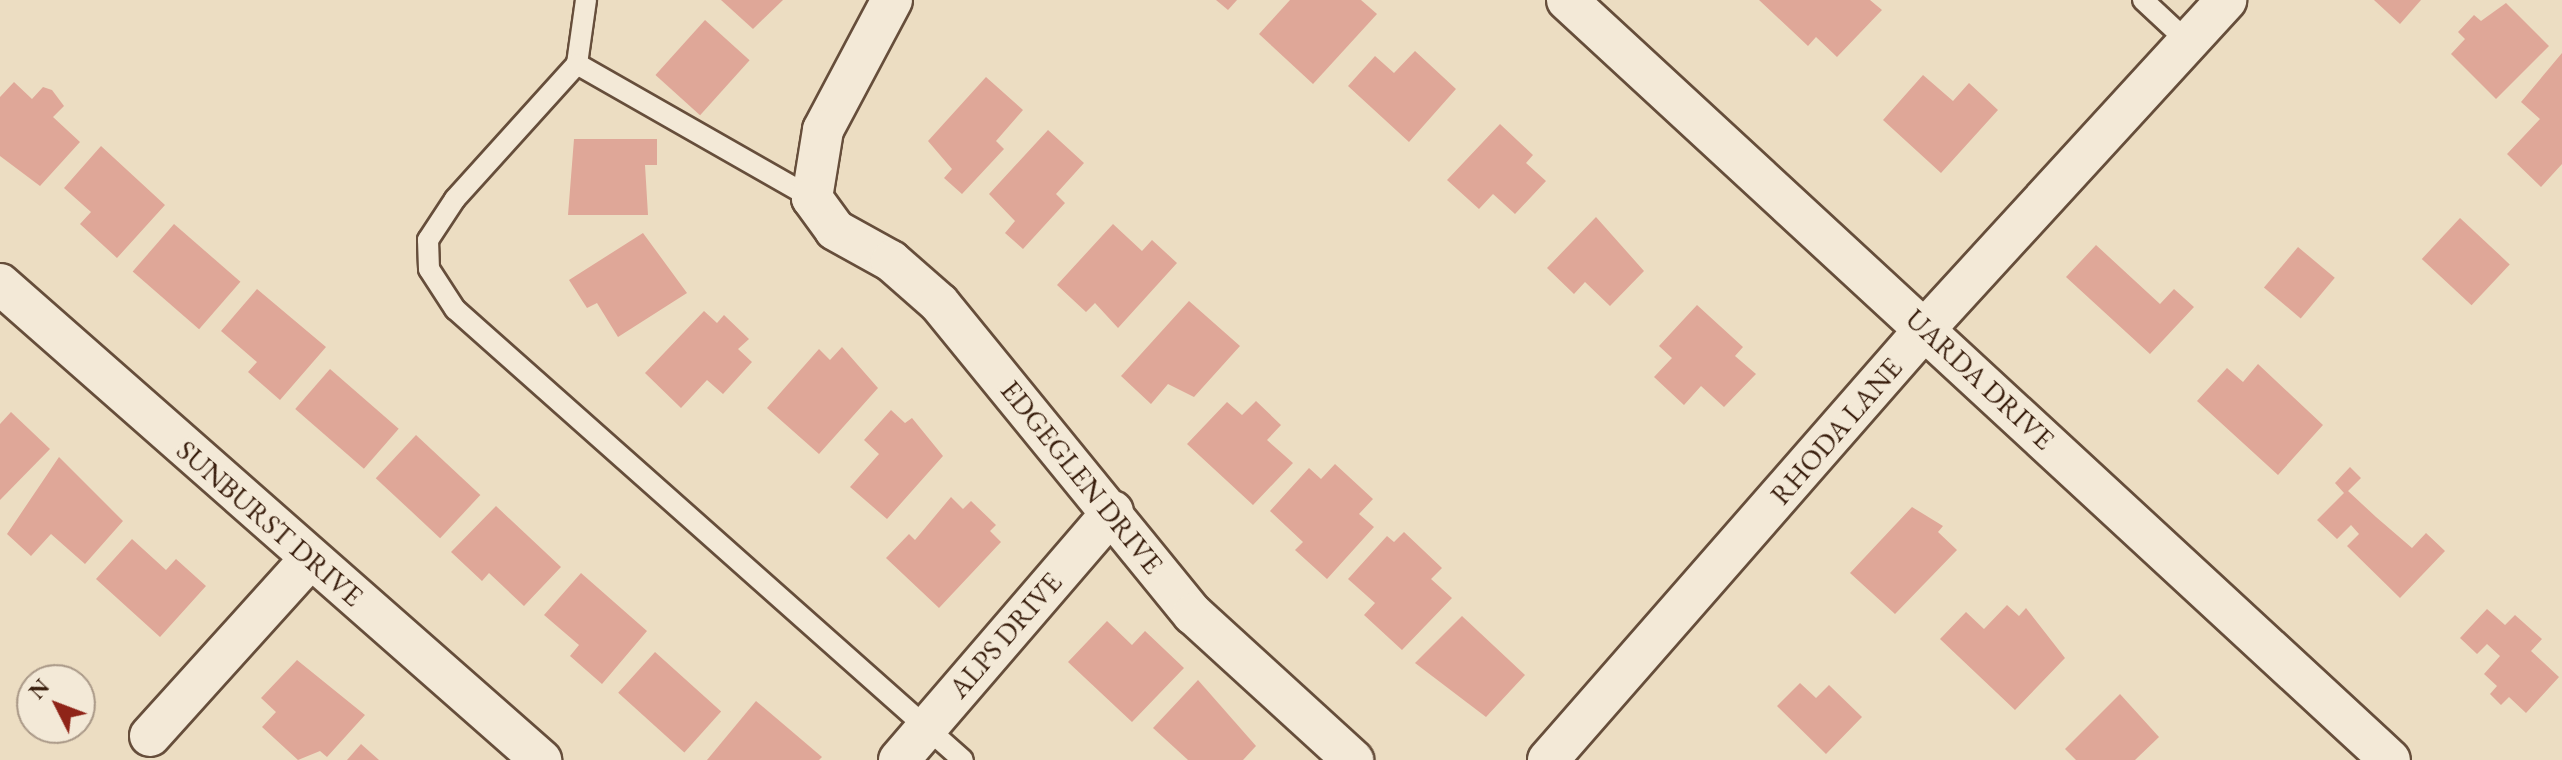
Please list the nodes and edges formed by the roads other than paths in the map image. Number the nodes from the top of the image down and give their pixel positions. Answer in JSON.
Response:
{"nodes":[{"id":1,"x":586,"y":0,"type":"edge"},
{"id":2,"x":892,"y":0,"type":"edge"},
{"id":3,"x":1567,"y":0,"type":"edge"},
{"id":4,"x":2143,"y":0,"type":"edge"},
{"id":5,"x":2226,"y":0,"type":"edge"},
{"id":6,"x":2188,"y":42,"type":"junction"},
{"id":7,"x":577,"y":64,"type":"junction"},
{"id":8,"x":812,"y":198,"type":"junction"},
{"id":9,"x":0,"y":284,"type":"edge"},
{"id":10,"x":1925,"y":329,"type":"junction"},
{"id":11,"x":1113,"y":511,"type":"junction"},
{"id":12,"x":310,"y":559,"type":"junction"},
{"id":13,"x":926,"y":727,"type":"junction"},
{"id":14,"x":150,"y":736,"type":"dead end"},
{"id":15,"x":541,"y":760,"type":"edge"},
{"id":16,"x":899,"y":760,"type":"edge"},
{"id":17,"x":963,"y":760,"type":"edge"},
{"id":18,"x":1353,"y":760,"type":"edge"},
{"id":19,"x":1548,"y":760,"type":"edge"},
{"id":20,"x":2390,"y":760,"type":"edge"}],
"edges":[{"from":1,"to":7,"type":"lane"},
{"from":2,"to":8,"type":"street"},
{"from":3,"to":10,"type":"street","name":"UARDA DRIVE"},
{"from":4,"to":6,"type":"lane"},
{"from":5,"to":6,"type":"street","name":"RHODA LANE"},
{"from":6,"to":10,"type":"street","name":"RHODA LANE"},
{"from":7,"to":8,"type":"lane"},
{"from":7,"to":13,"type":"lane"},
{"from":8,"to":11,"type":"street","name":"EDGEGLEN DRIVE"},
{"from":9,"to":12,"type":"street","name":"SUNBURST DRIVE"},
{"from":10,"to":19,"type":"street","name":"RHODA LANE"},
{"from":10,"to":20,"type":"street","name":"UARDA DRIVE"},
{"from":11,"to":13,"type":"street","name":"ALPS DRIVE"},
{"from":11,"to":18,"type":"street","name":"EDGEGLEN DRIVE"},
{"from":12,"to":14,"type":"street"},
{"from":12,"to":15,"type":"street","name":"SUNBURST DRIVE"},
{"from":13,"to":16,"type":"street","name":"ALPS DRIVE"},
{"from":13,"to":17,"type":"lane"}]}
